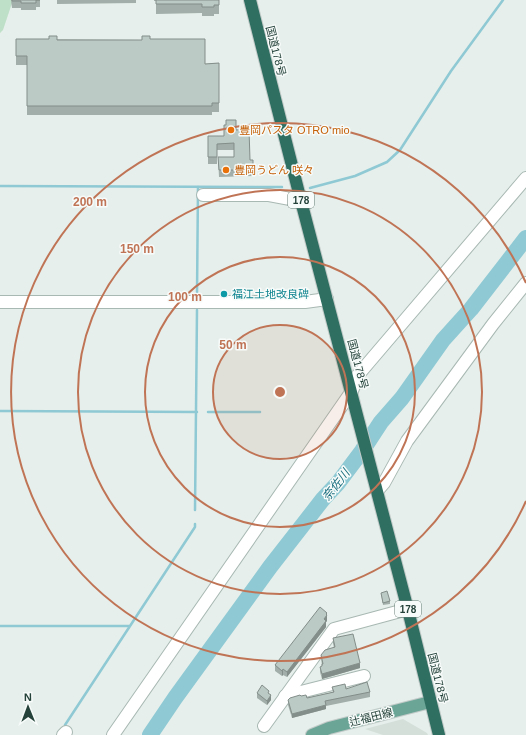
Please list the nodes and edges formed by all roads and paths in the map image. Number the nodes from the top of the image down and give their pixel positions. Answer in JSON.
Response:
{"nodes":[{"id":1,"x":250,"y":0,"type":"edge"},
{"id":2,"x":526,"y":178,"type":"edge"},
{"id":3,"x":203,"y":195,"type":"dead end"},
{"id":4,"x":301,"y":201,"type":"junction"},
{"id":5,"x":526,"y":282,"type":"edge"},
{"id":6,"x":327,"y":299,"type":"junction"},
{"id":7,"x":0,"y":302,"type":"edge"},
{"id":8,"x":353,"y":395,"type":"junction"},
{"id":9,"x":376,"y":487,"type":"junction"},
{"id":10,"x":408,"y":609,"type":"junction"},
{"id":11,"x":364,"y":676,"type":"dead end"},
{"id":12,"x":286,"y":696,"type":"junction"},
{"id":13,"x":430,"y":702,"type":"junction"},
{"id":14,"x":264,"y":726,"type":"dead end"},
{"id":15,"x":113,"y":735,"type":"edge"},
{"id":16,"x":312,"y":735,"type":"edge"},
{"id":17,"x":439,"y":735,"type":"edge"}],
"edges":[{"from":1,"to":4,"type":"highway","name":"国道178号","number":"178"},
{"from":2,"to":8,"type":"street"},
{"from":3,"to":4,"type":"street"},
{"from":4,"to":6,"type":"highway","name":"国道178号","number":"178"},
{"from":5,"to":9,"type":"street"},
{"from":6,"to":7,"type":"street"},
{"from":6,"to":8,"type":"highway","name":"国道178号","number":"178"},
{"from":8,"to":9,"type":"highway","name":"国道178号","number":"178"},
{"from":8,"to":15,"type":"street"},
{"from":9,"to":10,"type":"highway","name":"国道178号","number":"178"},
{"from":10,"to":12,"type":"street"},
{"from":10,"to":13,"type":"highway","name":"国道178号","number":"178"},
{"from":11,"to":12,"type":"street"},
{"from":12,"to":14,"type":"street"},
{"from":13,"to":16,"type":"main road","name":"辻福田線"},
{"from":13,"to":17,"type":"highway","name":"国道178号","number":"178"}]}
